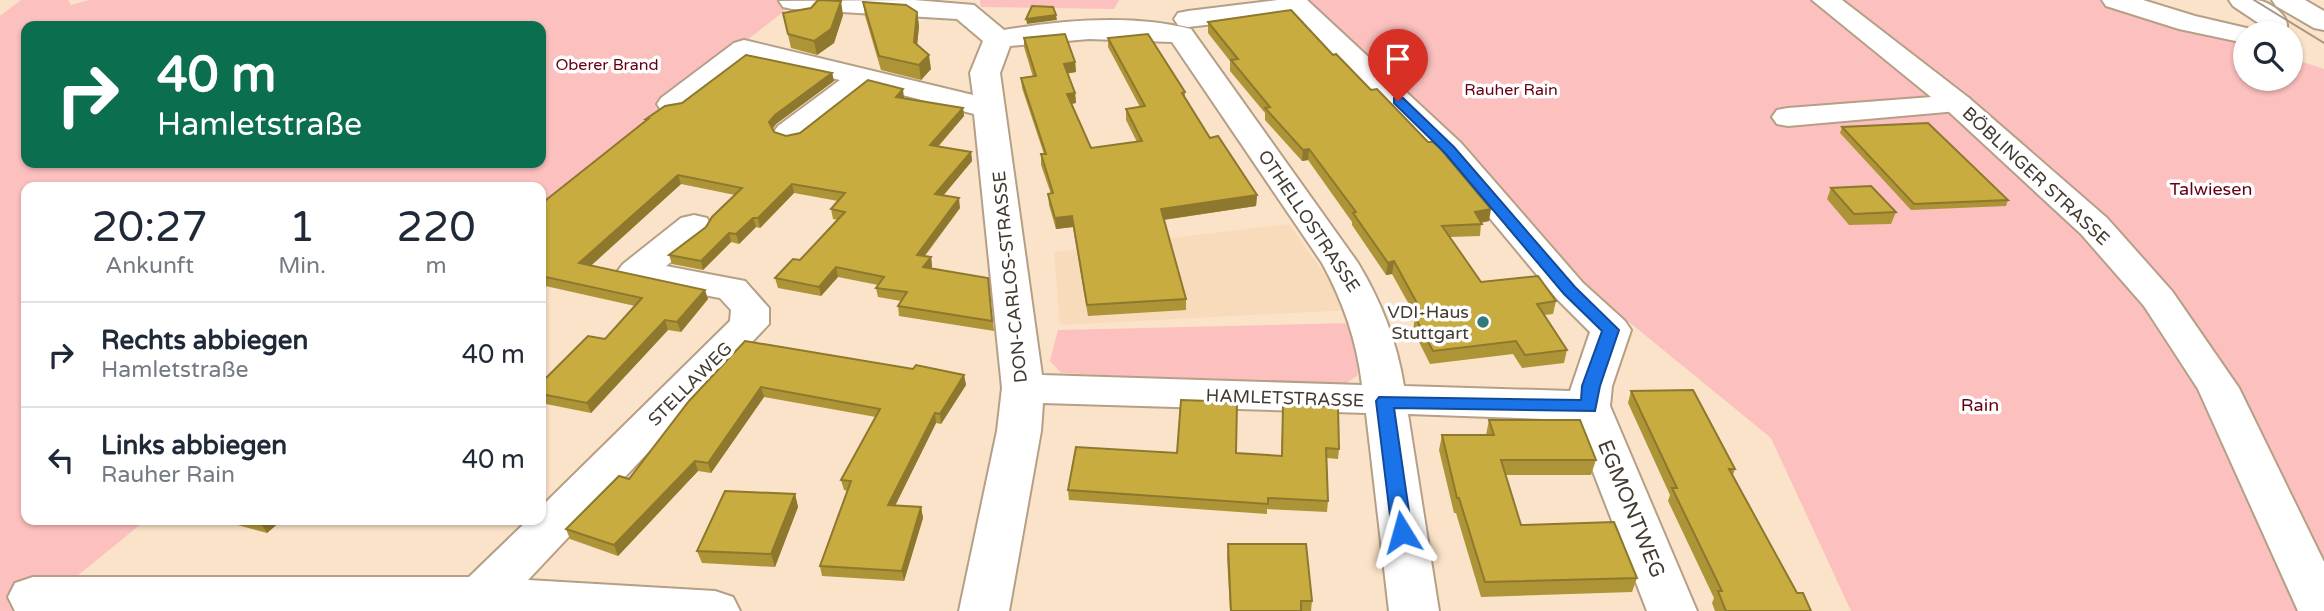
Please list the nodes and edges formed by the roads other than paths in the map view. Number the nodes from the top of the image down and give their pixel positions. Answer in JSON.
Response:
{"nodes":[{"id":1,"x":1825,"y":0,"type":"edge"},
{"id":2,"x":2115,"y":0,"type":"edge"},
{"id":3,"x":2242,"y":0,"type":"edge"},
{"id":4,"x":2285,"y":0,"type":"edge"},
{"id":5,"x":792,"y":1,"type":"edge"},
{"id":6,"x":1294,"y":3,"type":"edge"},
{"id":7,"x":965,"y":5,"type":"edge"},
{"id":8,"x":1186,"y":18,"type":"edge"},
{"id":9,"x":2274,"y":21,"type":"edge"},
{"id":10,"x":2324,"y":22,"type":"edge"},
{"id":11,"x":2233,"y":32,"type":"edge"},
{"id":12,"x":998,"y":39,"type":"junction"},
{"id":13,"x":864,"y":76,"type":"junction"},
{"id":14,"x":672,"y":104,"type":"edge"},
{"id":15,"x":1958,"y":104,"type":"junction"},
{"id":16,"x":991,"y":109,"type":"junction"},
{"id":17,"x":1788,"y":117,"type":"dead end"},
{"id":18,"x":789,"y":133,"type":"edge"},
{"id":19,"x":694,"y":226,"type":"dead end"},
{"id":20,"x":1023,"y":388,"type":"junction"},
{"id":21,"x":1385,"y":401,"type":"junction"},
{"id":22,"x":1589,"y":407,"type":"junction"},
{"id":23,"x":33,"y":597,"type":"dead end"},
{"id":24,"x":481,"y":597,"type":"junction"},
{"id":25,"x":715,"y":611,"type":"edge"},
{"id":26,"x":984,"y":611,"type":"edge"},
{"id":27,"x":1413,"y":611,"type":"edge"},
{"id":28,"x":1672,"y":611,"type":"edge"},
{"id":29,"x":2323,"y":611,"type":"edge"}],
"edges":[{"from":1,"to":15,"type":"street","name":"BÖBLINGER STRASSE"},
{"from":2,"to":11,"type":"street"},
{"from":3,"to":9,"type":"street"},
{"from":4,"to":10,"type":"street"},
{"from":5,"to":7,"type":"street"},
{"from":6,"to":8,"type":"street"},
{"from":6,"to":22,"type":"street"},
{"from":7,"to":12,"type":"street"},
{"from":8,"to":12,"type":"street"},
{"from":8,"to":21,"type":"street","name":"OTHELLOSTRASSE"},
{"from":12,"to":16,"type":"street","name":"DON-CARLOS-STRASSE"},
{"from":13,"to":14,"type":"street"},
{"from":13,"to":16,"type":"street"},
{"from":13,"to":18,"type":"street"},
{"from":15,"to":17,"type":"street"},
{"from":15,"to":29,"type":"street","name":"BÖBLINGER STRASSE"},
{"from":16,"to":20,"type":"street","name":"DON-CARLOS-STRASSE"},
{"from":19,"to":24,"type":"street","name":"STELLAWEG"},
{"from":20,"to":21,"type":"street","name":"HAMLETSTRASSE"},
{"from":20,"to":26,"type":"street","name":"DON-CARLOS-STRASSE"},
{"from":21,"to":22,"type":"street","name":"HAMLETSTRASSE"},
{"from":21,"to":27,"type":"street","name":"OTHELLOSTRASSE"},
{"from":22,"to":28,"type":"street","name":"EGMONTWEG"},
{"from":23,"to":24,"type":"street"},
{"from":24,"to":25,"type":"street"}]}
